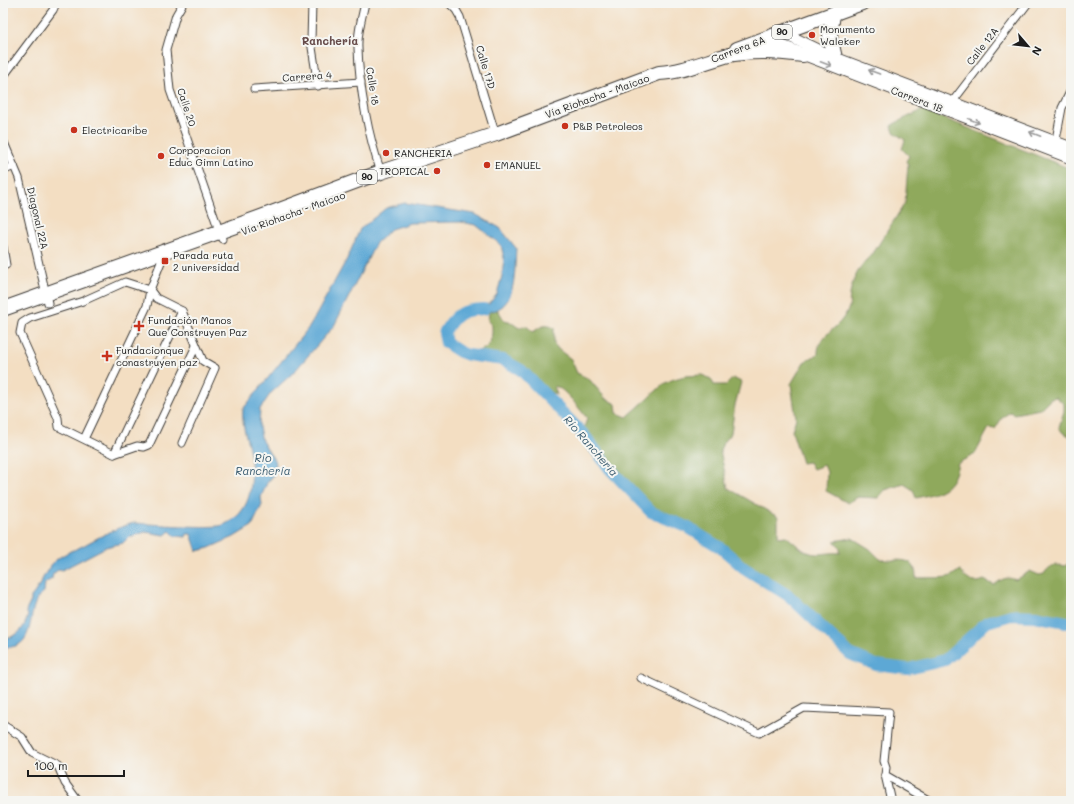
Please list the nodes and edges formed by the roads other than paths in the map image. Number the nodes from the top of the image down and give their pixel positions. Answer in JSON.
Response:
{"nodes":[{"id":1,"x":56,"y":3,"type":"edge"},
{"id":2,"x":183,"y":3,"type":"edge"},
{"id":3,"x":312,"y":3,"type":"edge"},
{"id":4,"x":365,"y":3,"type":"edge"},
{"id":5,"x":449,"y":3,"type":"edge"},
{"id":6,"x":862,"y":3,"type":"edge"},
{"id":7,"x":1028,"y":3,"type":"edge"},
{"id":8,"x":834,"y":14,"type":"junction"},
{"id":9,"x":780,"y":32,"type":"junction"},
{"id":10,"x":764,"y":39,"type":"junction"},
{"id":11,"x":803,"y":55,"type":"junction"},
{"id":12,"x":835,"y":58,"type":"junction"},
{"id":13,"x":703,"y":62,"type":"junction"},
{"id":14,"x":3,"y":77,"type":"edge"},
{"id":15,"x":361,"y":82,"type":"junction"},
{"id":16,"x":318,"y":86,"type":"junction"},
{"id":17,"x":254,"y":89,"type":"dead end"},
{"id":18,"x":1071,"y":90,"type":"edge"},
{"id":19,"x":950,"y":106,"type":"junction"},
{"id":20,"x":497,"y":137,"type":"junction"},
{"id":21,"x":3,"y":140,"type":"edge"},
{"id":22,"x":1054,"y":146,"type":"junction"},
{"id":23,"x":1071,"y":148,"type":"edge"},
{"id":24,"x":1071,"y":158,"type":"edge"},
{"id":25,"x":14,"y":166,"type":"junction"},
{"id":26,"x":3,"y":171,"type":"edge"},
{"id":27,"x":380,"y":172,"type":"junction"},
{"id":28,"x":259,"y":222,"type":"junction"},
{"id":29,"x":221,"y":236,"type":"junction"},
{"id":30,"x":3,"y":247,"type":"edge"},
{"id":31,"x":160,"y":258,"type":"junction"},
{"id":32,"x":3,"y":265,"type":"edge"},
{"id":33,"x":150,"y":290,"type":"junction"},
{"id":34,"x":47,"y":298,"type":"junction"},
{"id":35,"x":3,"y":309,"type":"edge"},
{"id":36,"x":182,"y":311,"type":"junction"},
{"id":37,"x":3,"y":319,"type":"edge"},
{"id":38,"x":196,"y":346,"type":"junction"},
{"id":39,"x":84,"y":439,"type":"junction"},
{"id":40,"x":182,"y":443,"type":"dead end"},
{"id":41,"x":114,"y":454,"type":"junction"},
{"id":42,"x":641,"y":678,"type":"dead end"},
{"id":43,"x":3,"y":725,"type":"edge"},
{"id":44,"x":885,"y":775,"type":"junction"},
{"id":45,"x":78,"y":801,"type":"edge"},
{"id":46,"x":891,"y":801,"type":"edge"},
{"id":47,"x":930,"y":801,"type":"edge"}],
"edges":[{"from":1,"to":14,"type":"street"},
{"from":2,"to":29,"type":"street","name":"Calle 20"},
{"from":3,"to":16,"type":"street"},
{"from":4,"to":15,"type":"street","name":"Calle 18"},
{"from":5,"to":20,"type":"street","name":"Calle 17D"},
{"from":6,"to":8,"type":"highway","name":"Carrera 6A","number":"90"},
{"from":7,"to":19,"type":"street","name":"Calle 12A"},
{"from":8,"to":9,"type":"highway","name":"Carrera 6A","number":"90"},
{"from":8,"to":12,"type":"highway"},
{"from":9,"to":10,"type":"highway","name":"Carrera 6A","number":"90"},
{"from":9,"to":12,"type":"street","name":"Carrera 1B"},
{"from":10,"to":11,"type":"street","name":"Carrera 1B"},
{"from":10,"to":13,"type":"highway","name":"Carrera 6A","number":"90"},
{"from":11,"to":13,"type":"highway"},
{"from":11,"to":19,"type":"street","name":"Carrera 1B","one_way":true},
{"from":19,"to":12,"type":"street","name":"Carrera 1B","one_way":true},
{"from":13,"to":20,"type":"highway","name":"Vía Riohacha - Maicao","number":"90"},
{"from":15,"to":16,"type":"street","name":"Carrera 4"},
{"from":15,"to":27,"type":"street","name":"Calle 18"},
{"from":16,"to":17,"type":"street","name":"Carrera 4"},
{"from":18,"to":22,"type":"street"},
{"from":19,"to":22,"type":"street","name":"Carrera 1B"},
{"from":20,"to":27,"type":"highway","name":"Vía Riohacha - Maicao","number":"90"},
{"from":20,"to":28,"type":"highway","name":"Vía Riohacha - Maicao","number":"90"},
{"from":21,"to":25,"type":"street","name":"Diagonal 22A"},
{"from":22,"to":23,"type":"street","name":"Carrera 1B"},
{"from":22,"to":24,"type":"street","name":"Carrera 1B"},
{"from":25,"to":26,"type":"street"},
{"from":25,"to":34,"type":"street","name":"Diagonal 22A"},
{"from":27,"to":28,"type":"highway","name":"Vía Riohacha - Maicao","number":"90"},
{"from":28,"to":29,"type":"highway","name":"Vía Riohacha - Maicao","number":"90"},
{"from":29,"to":31,"type":"highway","name":"Vía Riohacha - Maicao","number":"90"},
{"from":30,"to":32,"type":"street"},
{"from":31,"to":33,"type":"street"},
{"from":31,"to":34,"type":"highway","name":"Vía Riohacha - Maicao","number":"90"},
{"from":33,"to":36,"type":"street"},
{"from":33,"to":39,"type":"street"},
{"from":33,"to":39,"type":"street"},
{"from":34,"to":35,"type":"highway","name":"Vía Riohacha - Maicao","number":"90"},
{"from":34,"to":37,"type":"highway","name":"Vía Riohacha - Maicao","number":"90"},
{"from":36,"to":38,"type":"street"},
{"from":36,"to":41,"type":"street"},
{"from":38,"to":40,"type":"street"},
{"from":38,"to":41,"type":"street"},
{"from":39,"to":41,"type":"street"},
{"from":42,"to":44,"type":"street"},
{"from":43,"to":45,"type":"street"},
{"from":44,"to":46,"type":"street"},
{"from":44,"to":47,"type":"street"}]}
